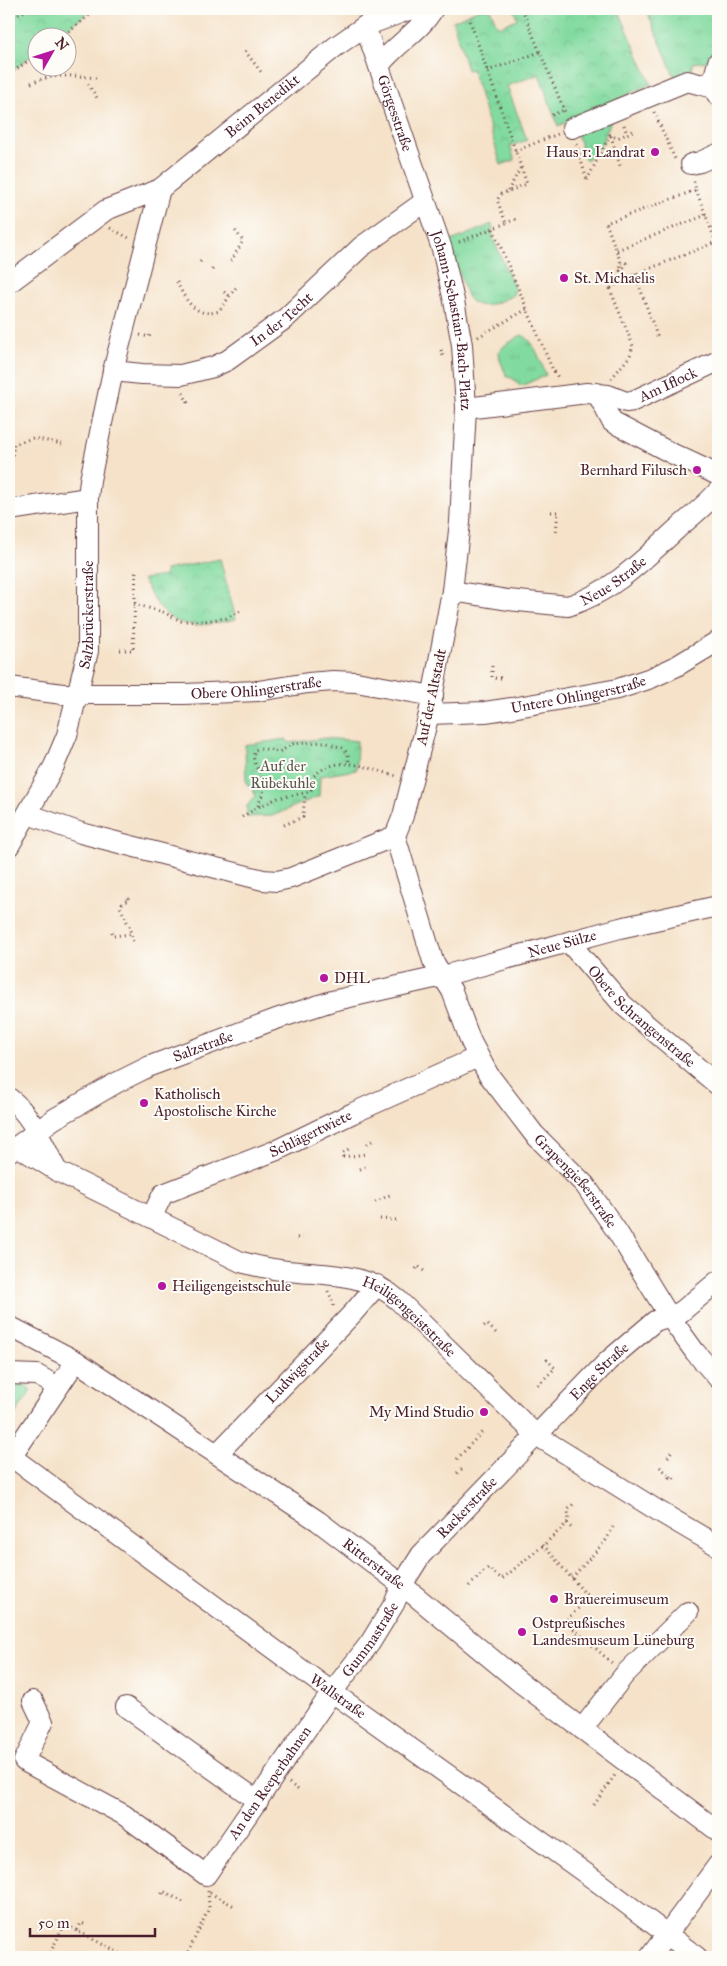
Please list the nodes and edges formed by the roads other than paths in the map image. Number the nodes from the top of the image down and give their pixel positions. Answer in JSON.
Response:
{"nodes":[{"id":1,"x":411,"y":9,"type":"edge"},
{"id":2,"x":433,"y":9,"type":"edge"},
{"id":3,"x":365,"y":26,"type":"junction"},
{"id":4,"x":718,"y":62,"type":"edge"},
{"id":5,"x":379,"y":66,"type":"junction"},
{"id":6,"x":711,"y":90,"type":"edge"},
{"id":7,"x":566,"y":123,"type":"road end"},
{"id":8,"x":718,"y":154,"type":"edge"},
{"id":9,"x":691,"y":164,"type":"road end"},
{"id":10,"x":160,"y":189,"type":"junction"},
{"id":11,"x":424,"y":202,"type":"junction"},
{"id":12,"x":9,"y":283,"type":"edge"},
{"id":13,"x":718,"y":361,"type":"edge"},
{"id":14,"x":113,"y":371,"type":"junction"},
{"id":15,"x":592,"y":393,"type":"junction"},
{"id":16,"x":466,"y":408,"type":"junction"},
{"id":17,"x":718,"y":475,"type":"edge"},
{"id":18,"x":718,"y":491,"type":"edge"},
{"id":19,"x":88,"y":498,"type":"junction"},
{"id":20,"x":9,"y":510,"type":"edge"},
{"id":21,"x":452,"y":591,"type":"junction"},
{"id":22,"x":718,"y":641,"type":"edge"},
{"id":23,"x":9,"y":687,"type":"edge"},
{"id":24,"x":77,"y":695,"type":"junction"},
{"id":25,"x":431,"y":705,"type":"junction"},
{"id":26,"x":28,"y":814,"type":"junction"},
{"id":27,"x":395,"y":836,"type":"junction"},
{"id":28,"x":9,"y":846,"type":"edge"},
{"id":29,"x":718,"y":906,"type":"edge"},
{"id":30,"x":566,"y":942,"type":"junction"},
{"id":31,"x":443,"y":976,"type":"junction"},
{"id":32,"x":407,"y":985,"type":"joint"},
{"id":33,"x":478,"y":1057,"type":"junction"},
{"id":34,"x":718,"y":1085,"type":"edge"},
{"id":35,"x":9,"y":1098,"type":"edge"},
{"id":36,"x":37,"y":1132,"type":"junction"},
{"id":37,"x":13,"y":1149,"type":"edge"},
{"id":38,"x":57,"y":1171,"type":"junction"},
{"id":39,"x":152,"y":1216,"type":"junction"},
{"id":40,"x":718,"y":1281,"type":"edge"},
{"id":41,"x":378,"y":1285,"type":"junction"},
{"id":42,"x":669,"y":1316,"type":"junction"},
{"id":43,"x":9,"y":1326,"type":"edge"},
{"id":44,"x":76,"y":1361,"type":"junction"},
{"id":45,"x":9,"y":1374,"type":"edge"},
{"id":46,"x":718,"y":1378,"type":"edge"},
{"id":47,"x":58,"y":1387,"type":"junction"},
{"id":48,"x":536,"y":1435,"type":"junction"},
{"id":49,"x":217,"y":1454,"type":"junction"},
{"id":50,"x":10,"y":1456,"type":"edge"},
{"id":51,"x":718,"y":1546,"type":"edge"},
{"id":52,"x":402,"y":1585,"type":"junction"},
{"id":53,"x":688,"y":1612,"type":"dead end"},
{"id":54,"x":332,"y":1692,"type":"junction"},
{"id":55,"x":33,"y":1701,"type":"dead end"},
{"id":56,"x":126,"y":1707,"type":"dead end"},
{"id":57,"x":582,"y":1729,"type":"junction"},
{"id":58,"x":258,"y":1801,"type":"junction"},
{"id":59,"x":718,"y":1831,"type":"edge"},
{"id":60,"x":718,"y":1866,"type":"edge"},
{"id":61,"x":667,"y":1935,"type":"junction"},
{"id":62,"x":650,"y":1957,"type":"edge"},
{"id":63,"x":697,"y":1957,"type":"edge"}],
"edges":[{"from":1,"to":3,"type":"street","name":"Beim Benedikt"},
{"from":2,"to":5,"type":"street"},
{"from":3,"to":5,"type":"street","name":"Görgesstraße"},
{"from":3,"to":10,"type":"street","name":"Beim Benedikt"},
{"from":4,"to":6,"type":"street"},
{"from":5,"to":11,"type":"street","name":"Görgesstraße"},
{"from":6,"to":7,"type":"street"},
{"from":8,"to":9,"type":"street"},
{"from":10,"to":12,"type":"street","name":"Beim Benedikt"},
{"from":10,"to":14,"type":"street"},
{"from":11,"to":14,"type":"street","name":"In der Techt"},
{"from":11,"to":16,"type":"street","name":"Johann-Sebastian-Bach-Platz"},
{"from":13,"to":15,"type":"street","name":"Am Iflock"},
{"from":14,"to":19,"type":"street","name":"Salzbrückerstraße"},
{"from":15,"to":16,"type":"street","name":"Johann-Sebastian-Bach-Platz"},
{"from":15,"to":17,"type":"street"},
{"from":16,"to":21,"type":"street","name":"Auf der Altstadt"},
{"from":18,"to":21,"type":"street","name":"Neue Straße"},
{"from":19,"to":20,"type":"street"},
{"from":19,"to":24,"type":"street","name":"Salzbrückerstraße"},
{"from":21,"to":25,"type":"street","name":"Auf der Altstadt"},
{"from":22,"to":25,"type":"street","name":"Untere Ohlingerstraße"},
{"from":23,"to":24,"type":"street","name":"Obere Ohlingerstraße"},
{"from":24,"to":25,"type":"street","name":"Obere Ohlingerstraße"},
{"from":24,"to":26,"type":"street","name":"Salzbrückerstraße"},
{"from":25,"to":27,"type":"street","name":"Auf der Altstadt"},
{"from":26,"to":27,"type":"street"},
{"from":26,"to":28,"type":"street","name":"Salzbrückerstraße"},
{"from":27,"to":31,"type":"street"},
{"from":29,"to":30,"type":"street","name":"Neue Sülze"},
{"from":30,"to":31,"type":"street","name":"Neue Sülze"},
{"from":30,"to":34,"type":"street","name":"Obere Schrangenstraße"},
{"from":31,"to":32,"type":"street","name":"Neue Sülze"},
{"from":31,"to":33,"type":"street","name":"Grapengießerstraße"},
{"from":32,"to":36,"type":"street","name":"Salzstraße"},
{"from":33,"to":39,"type":"street","name":"Schlägertwiete"},
{"from":33,"to":42,"type":"street","name":"Grapengießerstraße"},
{"from":35,"to":36,"type":"street"},
{"from":36,"to":37,"type":"street","name":"Salzstraße"},
{"from":36,"to":38,"type":"street"},
{"from":37,"to":38,"type":"street","name":"Heiligengeiststraße"},
{"from":38,"to":39,"type":"street","name":"Heiligengeiststraße"},
{"from":39,"to":41,"type":"street","name":"Heiligengeiststraße"},
{"from":40,"to":42,"type":"street","name":"Enge Straße"},
{"from":41,"to":48,"type":"street","name":"Heiligengeiststraße"},
{"from":41,"to":49,"type":"street","name":"Ludwigstraße"},
{"from":42,"to":46,"type":"street","name":"Grapengießerstraße"},
{"from":42,"to":48,"type":"street","name":"Enge Straße"},
{"from":43,"to":44,"type":"street","name":"Ritterstraße"},
{"from":44,"to":47,"type":"street"},
{"from":44,"to":49,"type":"street","name":"Ritterstraße"},
{"from":45,"to":47,"type":"street"},
{"from":47,"to":50,"type":"street"},
{"from":48,"to":51,"type":"street","name":"Heiligengeiststraße"},
{"from":48,"to":52,"type":"street","name":"Rackerstraße"},
{"from":49,"to":52,"type":"street","name":"Ritterstraße"},
{"from":50,"to":54,"type":"street","name":"Wallstraße"},
{"from":52,"to":54,"type":"street","name":"Gummastraße"},
{"from":52,"to":57,"type":"street","name":"Ritterstraße"},
{"from":53,"to":57,"type":"street"},
{"from":54,"to":58,"type":"street","name":"An den Reeperbahnen"},
{"from":54,"to":61,"type":"street","name":"Wallstraße"},
{"from":55,"to":58,"type":"street","name":"An den Reeperbahnen"},
{"from":56,"to":58,"type":"street"},
{"from":57,"to":59,"type":"street","name":"Ritterstraße"},
{"from":60,"to":61,"type":"street"},
{"from":61,"to":62,"type":"street"},
{"from":61,"to":63,"type":"street","name":"Wallstraße"}]}
